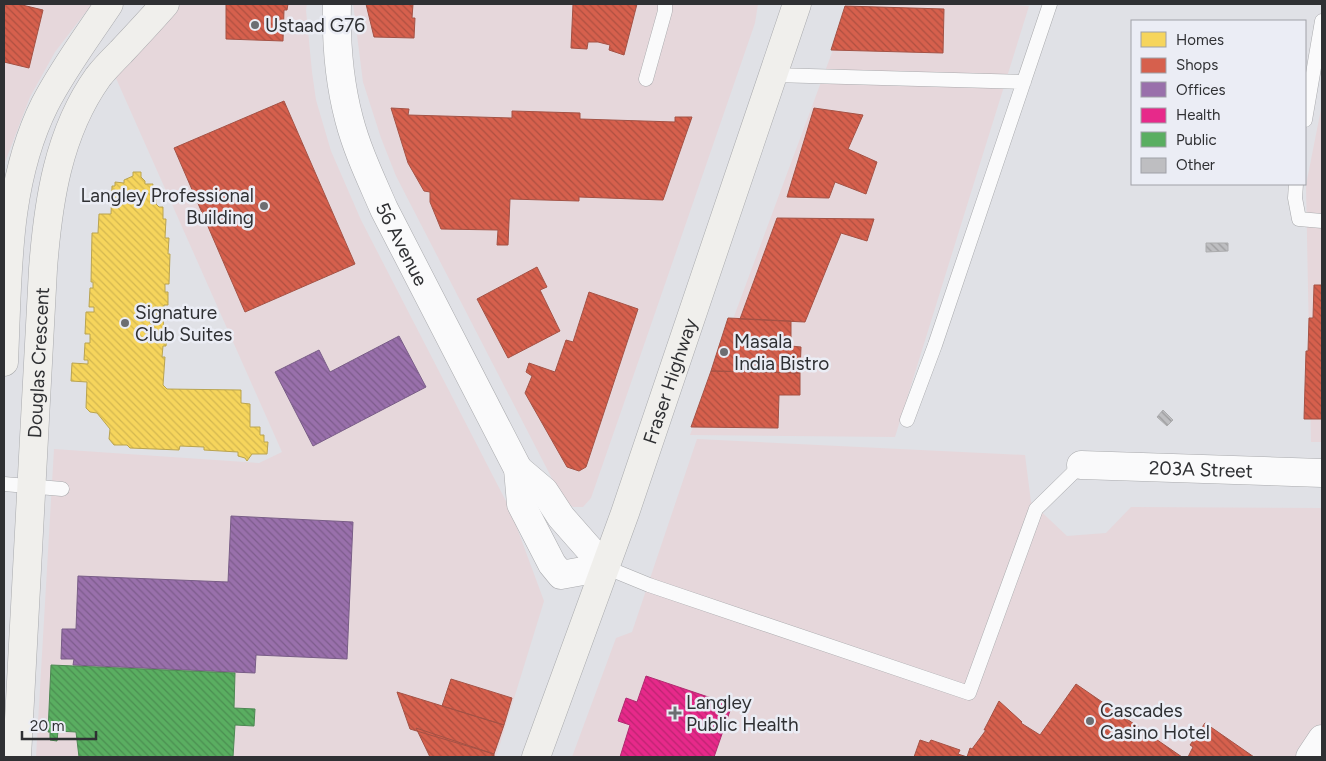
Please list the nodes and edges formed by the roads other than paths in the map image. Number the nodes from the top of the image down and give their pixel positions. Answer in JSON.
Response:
{"nodes":[{"id":1,"x":109,"y":4,"type":"edge"},
{"id":2,"x":165,"y":4,"type":"edge"},
{"id":3,"x":337,"y":4,"type":"edge"},
{"id":4,"x":665,"y":4,"type":"edge"},
{"id":5,"x":797,"y":4,"type":"edge"},
{"id":6,"x":1050,"y":4,"type":"edge"},
{"id":7,"x":1322,"y":21,"type":"edge"},
{"id":8,"x":773,"y":75,"type":"junction"},
{"id":9,"x":646,"y":79,"type":"dead end"},
{"id":10,"x":1024,"y":82,"type":"junction"},
{"id":11,"x":1306,"y":114,"type":"edge"},
{"id":12,"x":1296,"y":185,"type":"edge"},
{"id":13,"x":1322,"y":221,"type":"edge"},
{"id":14,"x":4,"y":362,"type":"edge"},
{"id":15,"x":907,"y":420,"type":"dead end"},
{"id":16,"x":1081,"y":465,"type":"joint"},
{"id":17,"x":518,"y":469,"type":"junction"},
{"id":18,"x":1322,"y":473,"type":"edge"},
{"id":19,"x":4,"y":484,"type":"edge"},
{"id":20,"x":31,"y":486,"type":"junction"},
{"id":21,"x":62,"y":489,"type":"dead end"},
{"id":22,"x":605,"y":568,"type":"junction"},
{"id":23,"x":1322,"y":739,"type":"edge"},
{"id":24,"x":17,"y":757,"type":"edge"},
{"id":25,"x":536,"y":757,"type":"edge"},
{"id":26,"x":1310,"y":757,"type":"edge"}],
"edges":[{"from":1,"to":14,"type":"main road","name":"Douglas Crescent"},
{"from":2,"to":20,"type":"main road","name":"Douglas Crescent"},
{"from":3,"to":17,"type":"street","name":"56 Avenue"},
{"from":4,"to":9,"type":"lane"},
{"from":5,"to":8,"type":"main road","name":"Fraser Highway"},
{"from":6,"to":10,"type":"lane"},
{"from":7,"to":11,"type":"lane"},
{"from":8,"to":10,"type":"lane"},
{"from":8,"to":22,"type":"main road","name":"Fraser Highway"},
{"from":10,"to":15,"type":"lane"},
{"from":12,"to":13,"type":"lane"},
{"from":16,"to":18,"type":"street","name":"203A Street"},
{"from":16,"to":22,"type":"lane"},
{"from":17,"to":22,"type":"street","name":"56 Avenue"},
{"from":17,"to":22,"type":"street","name":"56 Avenue"},
{"from":19,"to":20,"type":"lane"},
{"from":20,"to":21,"type":"lane"},
{"from":20,"to":24,"type":"main road","name":"Douglas Crescent"},
{"from":22,"to":25,"type":"main road","name":"Fraser Highway"},
{"from":23,"to":26,"type":"street"}]}
